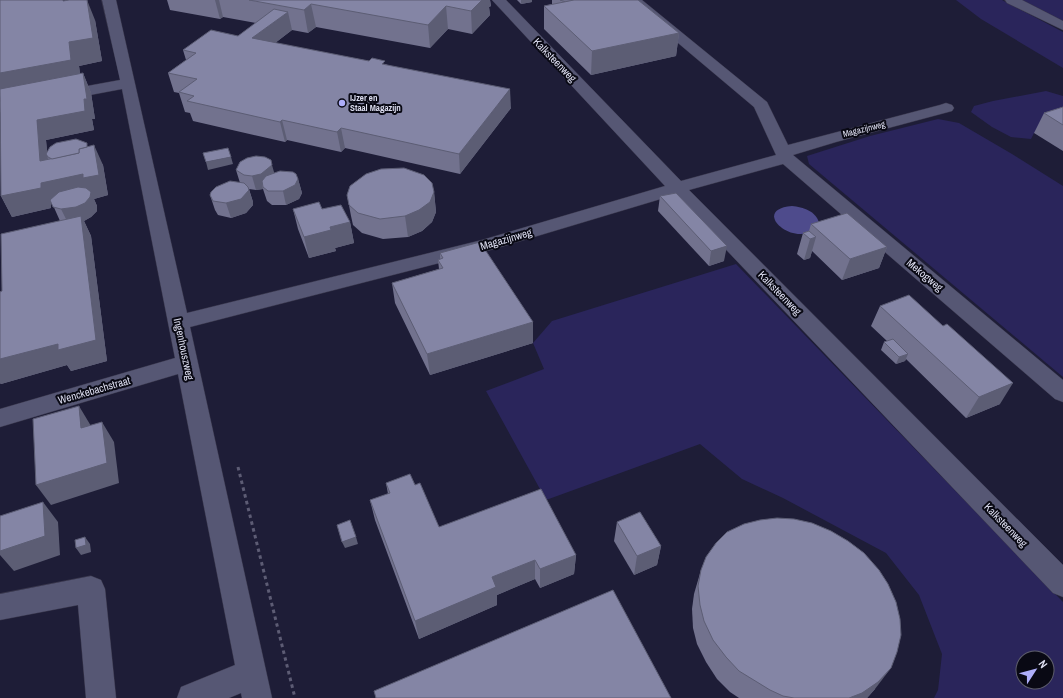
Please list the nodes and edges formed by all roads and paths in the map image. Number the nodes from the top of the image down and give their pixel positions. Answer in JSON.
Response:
{"nodes":[{"id":1,"x":109,"y":0,"type":"edge"},
{"id":2,"x":498,"y":0,"type":"edge"},
{"id":3,"x":634,"y":0,"type":"edge"},
{"id":4,"x":1012,"y":0,"type":"edge"},
{"id":5,"x":1063,"y":26,"type":"edge"},
{"id":6,"x":128,"y":83,"type":"junction"},
{"id":7,"x":0,"y":108,"type":"edge"},
{"id":8,"x":946,"y":108,"type":"dead end"},
{"id":9,"x":785,"y":155,"type":"junction"},
{"id":10,"x":677,"y":188,"type":"junction"},
{"id":11,"x":178,"y":323,"type":"junction"},
{"id":12,"x":187,"y":363,"type":"junction"},
{"id":13,"x":1063,"y":393,"type":"edge"},
{"id":14,"x":0,"y":418,"type":"edge"},
{"id":15,"x":1063,"y":584,"type":"edge"},
{"id":16,"x":0,"y":607,"type":"edge"},
{"id":17,"x":255,"y":686,"type":"edge"},
{"id":18,"x":100,"y":698,"type":"edge"},
{"id":19,"x":192,"y":698,"type":"edge"}],
"edges":[{"from":1,"to":6,"type":"street","name":"Ingenhouszweg"},
{"from":2,"to":10,"type":"street","name":"Kalksteenweg"},
{"from":3,"to":9,"type":"street"},
{"from":4,"to":5,"type":"street"},
{"from":6,"to":7,"type":"street"},
{"from":6,"to":11,"type":"street","name":"Ingenhouszweg"},
{"from":8,"to":9,"type":"street","name":"Magazijnweg"},
{"from":9,"to":10,"type":"street","name":"Magazijnweg"},
{"from":9,"to":13,"type":"street","name":"Mekogweg"},
{"from":10,"to":11,"type":"street","name":"Magazijnweg"},
{"from":10,"to":15,"type":"street","name":"Kalksteenweg"},
{"from":11,"to":12,"type":"street","name":"Ingenhouszweg"},
{"from":12,"to":14,"type":"street","name":"Wenckebachstraat"},
{"from":12,"to":17,"type":"street","name":"Ingenhouszweg"},
{"from":16,"to":18,"type":"street"},
{"from":17,"to":19,"type":"street"}]}
